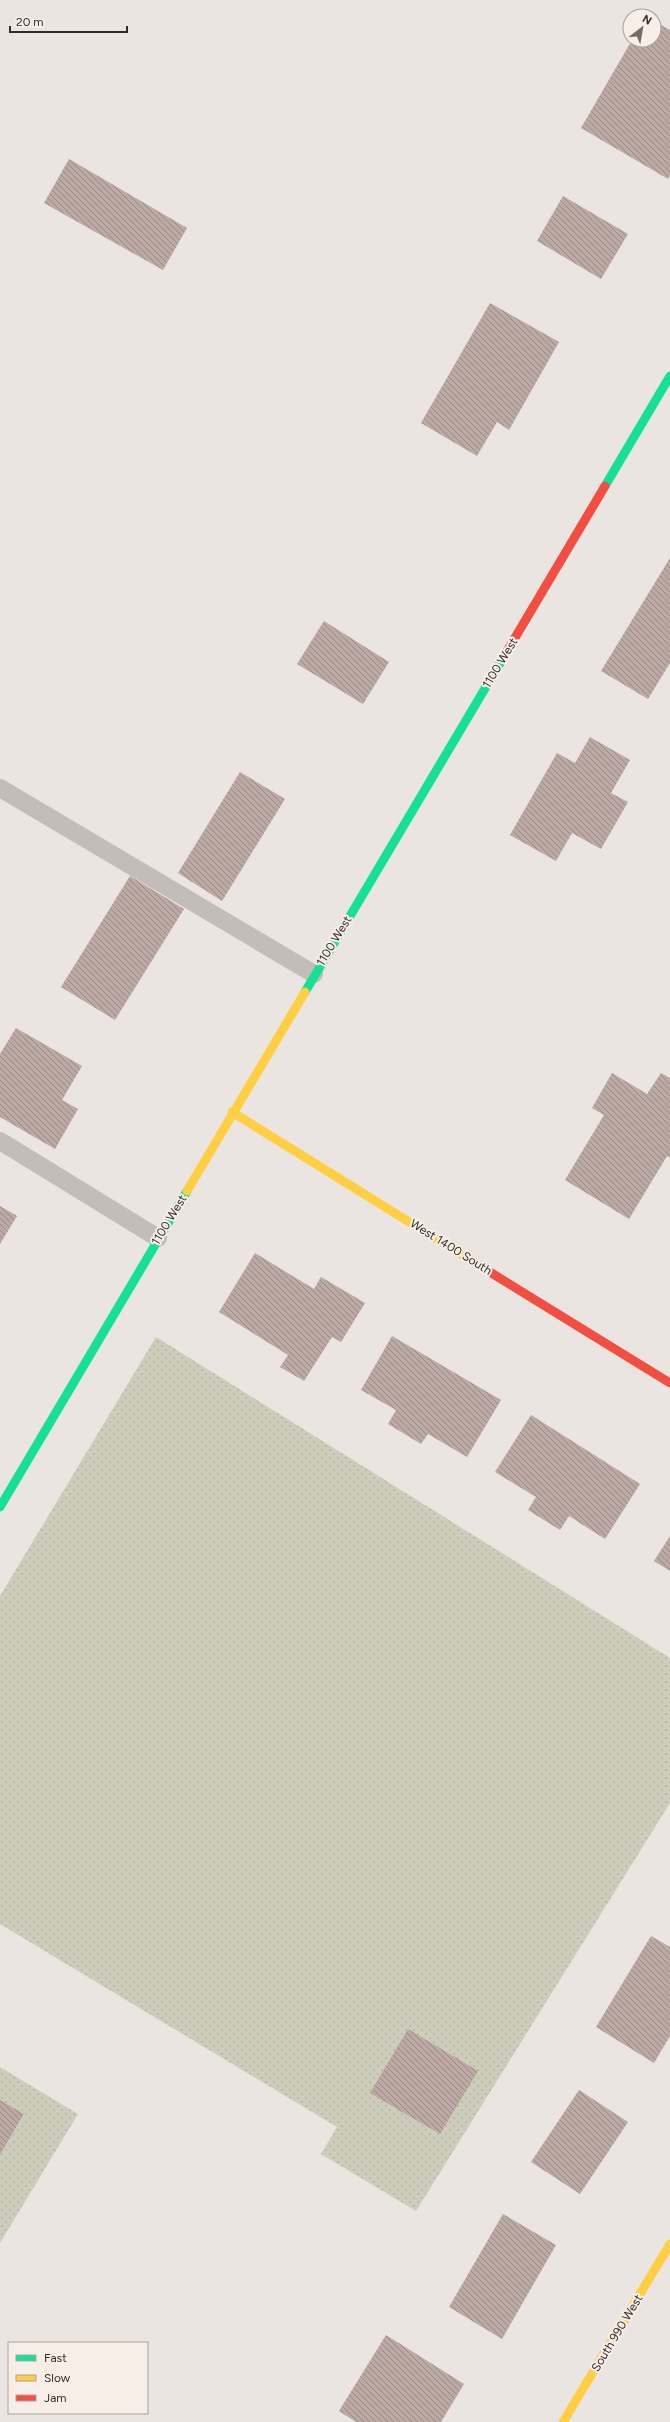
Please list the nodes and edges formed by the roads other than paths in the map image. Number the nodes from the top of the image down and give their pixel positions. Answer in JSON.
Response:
{"nodes":[{"id":1,"x":670,"y":376,"type":"edge"},
{"id":2,"x":0,"y":788,"type":"edge"},
{"id":3,"x":314,"y":974,"type":"junction"},
{"id":4,"x":232,"y":1112,"type":"junction"},
{"id":5,"x":0,"y":1141,"type":"edge"},
{"id":6,"x":158,"y":1238,"type":"junction"},
{"id":7,"x":670,"y":1383,"type":"edge"},
{"id":8,"x":0,"y":1507,"type":"edge"},
{"id":9,"x":670,"y":2244,"type":"edge"},
{"id":10,"x":563,"y":2422,"type":"edge"}],
"edges":[{"from":1,"to":3,"type":"street","name":"1100 West"},
{"from":2,"to":3,"type":"lane"},
{"from":3,"to":4,"type":"street","name":"1100 West"},
{"from":4,"to":6,"type":"street","name":"1100 West"},
{"from":4,"to":7,"type":"street","name":"West 1400 South"},
{"from":5,"to":6,"type":"lane"},
{"from":6,"to":8,"type":"street","name":"1100 West"},
{"from":9,"to":10,"type":"street","name":"South 990 West"}]}
